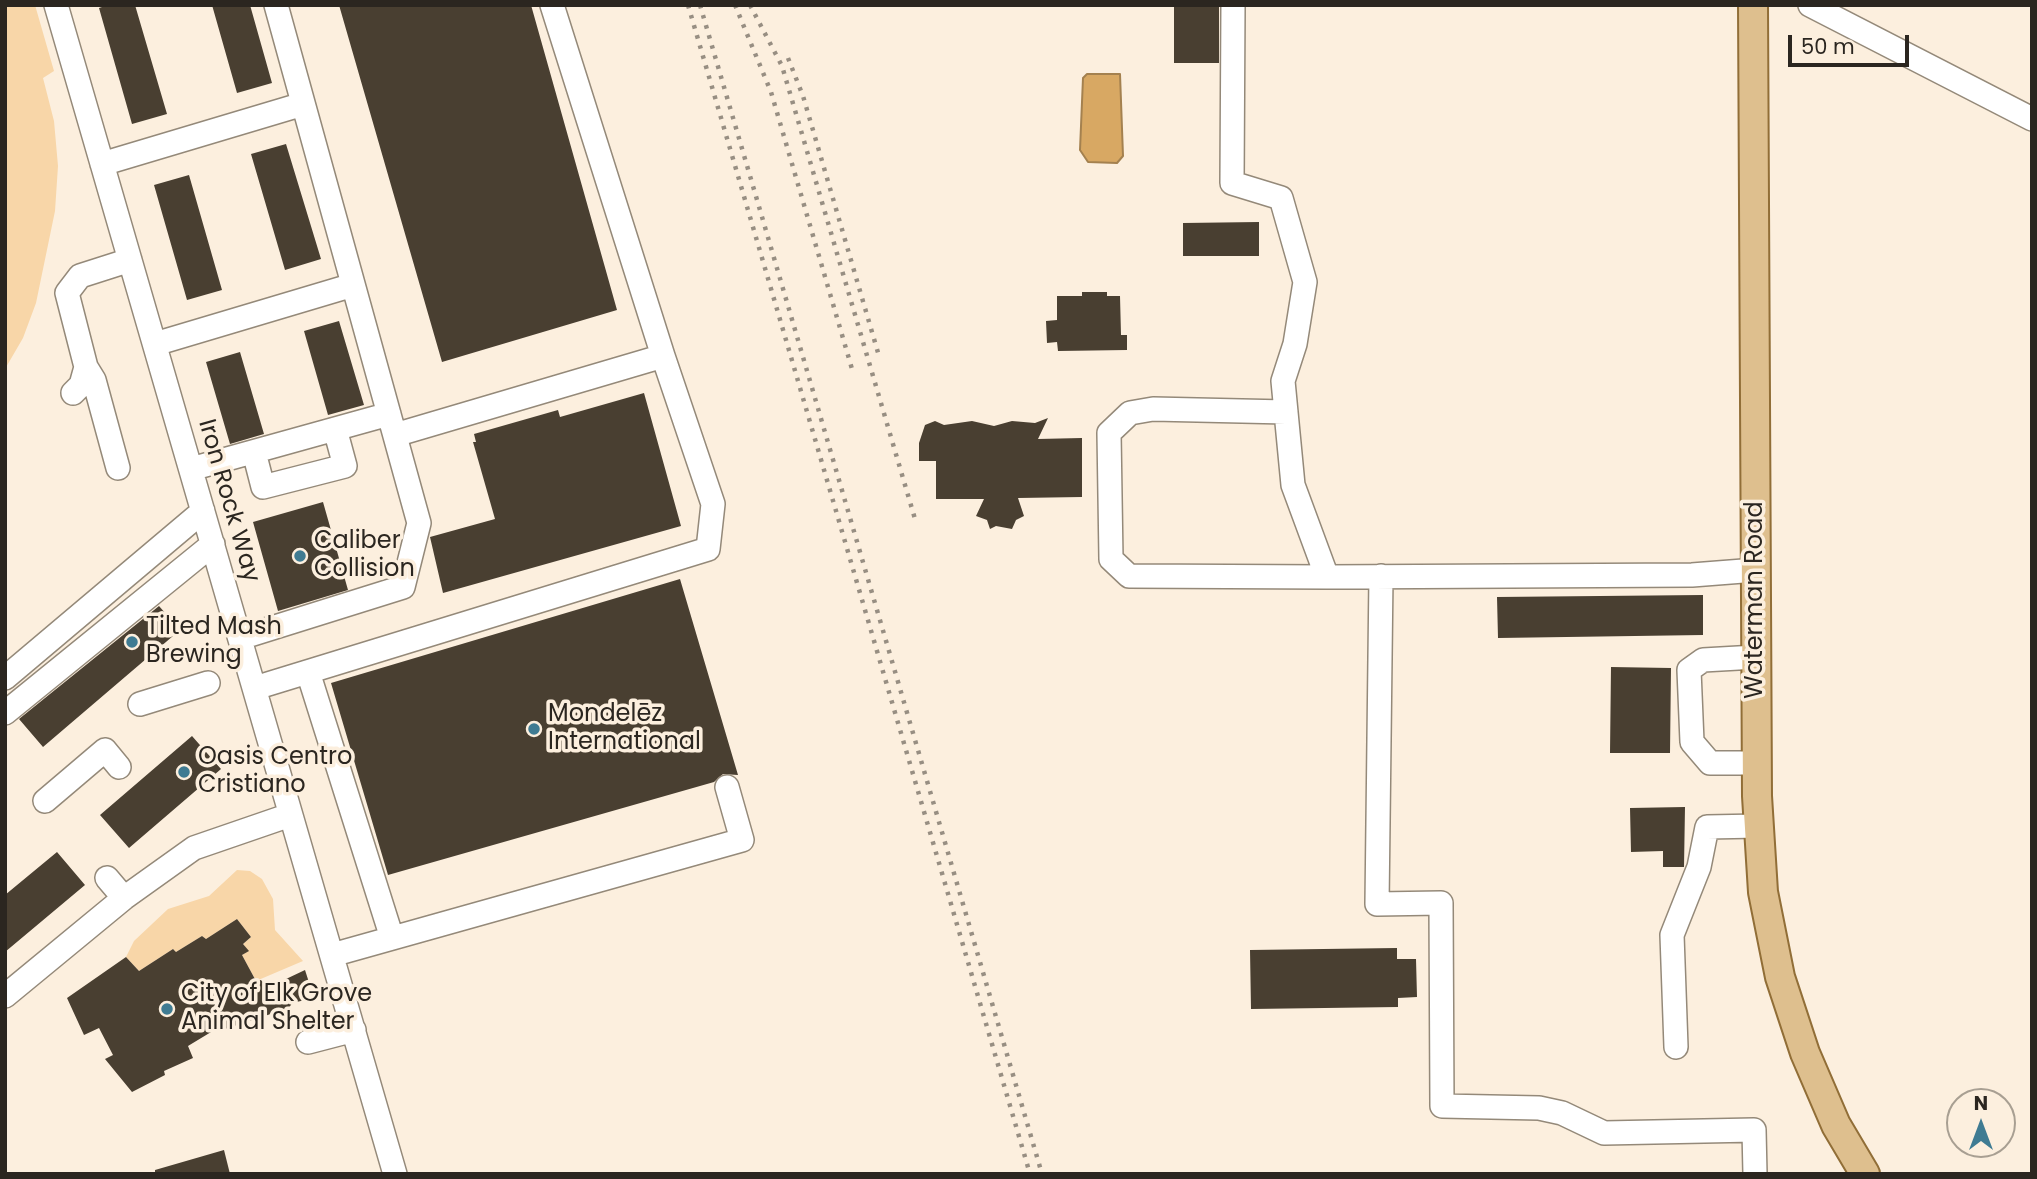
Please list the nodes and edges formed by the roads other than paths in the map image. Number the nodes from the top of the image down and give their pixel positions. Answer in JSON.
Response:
{"nodes":[{"id":1,"x":56,"y":5,"type":"edge"},
{"id":2,"x":276,"y":5,"type":"edge"},
{"id":3,"x":552,"y":5,"type":"edge"},
{"id":4,"x":1233,"y":5,"type":"edge"},
{"id":5,"x":1753,"y":5,"type":"edge"},
{"id":6,"x":1810,"y":5,"type":"edge"},
{"id":7,"x":303,"y":104,"type":"junction"},
{"id":8,"x":2032,"y":119,"type":"edge"},
{"id":9,"x":102,"y":164,"type":"junction"},
{"id":10,"x":130,"y":260,"type":"junction"},
{"id":11,"x":353,"y":285,"type":"junction"},
{"id":12,"x":155,"y":344,"type":"junction"},
{"id":13,"x":663,"y":356,"type":"junction"},
{"id":14,"x":86,"y":367,"type":"junction"},
{"id":15,"x":73,"y":393,"type":"dead end"},
{"id":16,"x":1286,"y":412,"type":"junction"},
{"id":17,"x":392,"y":424,"type":"junction"},
{"id":18,"x":335,"y":429,"type":"junction"},
{"id":19,"x":254,"y":452,"type":"junction"},
{"id":20,"x":118,"y":468,"type":"dead end"},
{"id":21,"x":191,"y":469,"type":"junction"},
{"id":22,"x":203,"y":511,"type":"junction"},
{"id":23,"x":213,"y":544,"type":"junction"},
{"id":24,"x":1756,"y":570,"type":"junction"},
{"id":25,"x":1381,"y":576,"type":"junction"},
{"id":26,"x":1326,"y":577,"type":"junction"},
{"id":27,"x":240,"y":638,"type":"junction"},
{"id":28,"x":1756,"y":657,"type":"junction"},
{"id":29,"x":308,"y":672,"type":"junction"},
{"id":30,"x":5,"y":678,"type":"edge"},
{"id":31,"x":208,"y":683,"type":"dead end"},
{"id":32,"x":255,"y":688,"type":"junction"},
{"id":33,"x":140,"y":704,"type":"dead end"},
{"id":34,"x":5,"y":713,"type":"edge"},
{"id":35,"x":1757,"y":763,"type":"junction"},
{"id":36,"x":119,"y":767,"type":"dead end"},
{"id":37,"x":727,"y":787,"type":"dead end"},
{"id":38,"x":45,"y":802,"type":"dead end"},
{"id":39,"x":290,"y":815,"type":"junction"},
{"id":40,"x":1759,"y":826,"type":"junction"},
{"id":41,"x":107,"y":878,"type":"dead end"},
{"id":42,"x":124,"y":898,"type":"junction"},
{"id":43,"x":392,"y":938,"type":"junction"},
{"id":44,"x":332,"y":955,"type":"junction"},
{"id":45,"x":5,"y":996,"type":"edge"},
{"id":46,"x":354,"y":1030,"type":"junction"},
{"id":47,"x":308,"y":1042,"type":"dead end"},
{"id":48,"x":1675,"y":1047,"type":"dead end"},
{"id":49,"x":395,"y":1174,"type":"edge"},
{"id":50,"x":1755,"y":1174,"type":"edge"},
{"id":51,"x":1865,"y":1174,"type":"edge"}],
"edges":[{"from":1,"to":9,"type":"street","name":"Iron Rock Way"},
{"from":2,"to":7,"type":"street"},
{"from":3,"to":13,"type":"street"},
{"from":4,"to":16,"type":"street"},
{"from":5,"to":24,"type":"main road","name":"Waterman Road"},
{"from":6,"to":8,"type":"street"},
{"from":7,"to":9,"type":"street"},
{"from":7,"to":11,"type":"street"},
{"from":9,"to":10,"type":"street","name":"Iron Rock Way"},
{"from":10,"to":12,"type":"street","name":"Iron Rock Way"},
{"from":10,"to":14,"type":"street"},
{"from":11,"to":12,"type":"street"},
{"from":11,"to":17,"type":"street"},
{"from":12,"to":21,"type":"street","name":"Iron Rock Way"},
{"from":13,"to":17,"type":"street"},
{"from":13,"to":29,"type":"street"},
{"from":14,"to":15,"type":"street"},
{"from":14,"to":20,"type":"street"},
{"from":16,"to":26,"type":"street"},
{"from":16,"to":26,"type":"street"},
{"from":17,"to":18,"type":"street"},
{"from":17,"to":27,"type":"street"},
{"from":18,"to":19,"type":"street"},
{"from":18,"to":19,"type":"street"},
{"from":19,"to":21,"type":"street"},
{"from":21,"to":22,"type":"street","name":"Iron Rock Way"},
{"from":22,"to":23,"type":"street","name":"Iron Rock Way"},
{"from":22,"to":30,"type":"street"},
{"from":23,"to":27,"type":"street","name":"Iron Rock Way"},
{"from":23,"to":34,"type":"street"},
{"from":24,"to":25,"type":"street"},
{"from":24,"to":28,"type":"main road","name":"Waterman Road"},
{"from":25,"to":26,"type":"street"},
{"from":25,"to":50,"type":"street"},
{"from":27,"to":32,"type":"street","name":"Iron Rock Way"},
{"from":28,"to":35,"type":"main road","name":"Waterman Road"},
{"from":28,"to":35,"type":"street"},
{"from":29,"to":32,"type":"street"},
{"from":29,"to":43,"type":"street"},
{"from":31,"to":33,"type":"street"},
{"from":32,"to":39,"type":"street","name":"Iron Rock Way"},
{"from":35,"to":40,"type":"main road","name":"Waterman Road"},
{"from":36,"to":38,"type":"street"},
{"from":37,"to":43,"type":"street"},
{"from":39,"to":42,"type":"street"},
{"from":39,"to":44,"type":"street","name":"Iron Rock Way"},
{"from":40,"to":48,"type":"street"},
{"from":40,"to":51,"type":"main road","name":"Waterman Road"},
{"from":41,"to":42,"type":"street"},
{"from":42,"to":45,"type":"street"},
{"from":43,"to":44,"type":"street"},
{"from":44,"to":46,"type":"street","name":"Iron Rock Way"},
{"from":46,"to":47,"type":"street"},
{"from":46,"to":49,"type":"street","name":"Iron Rock Way"}]}
